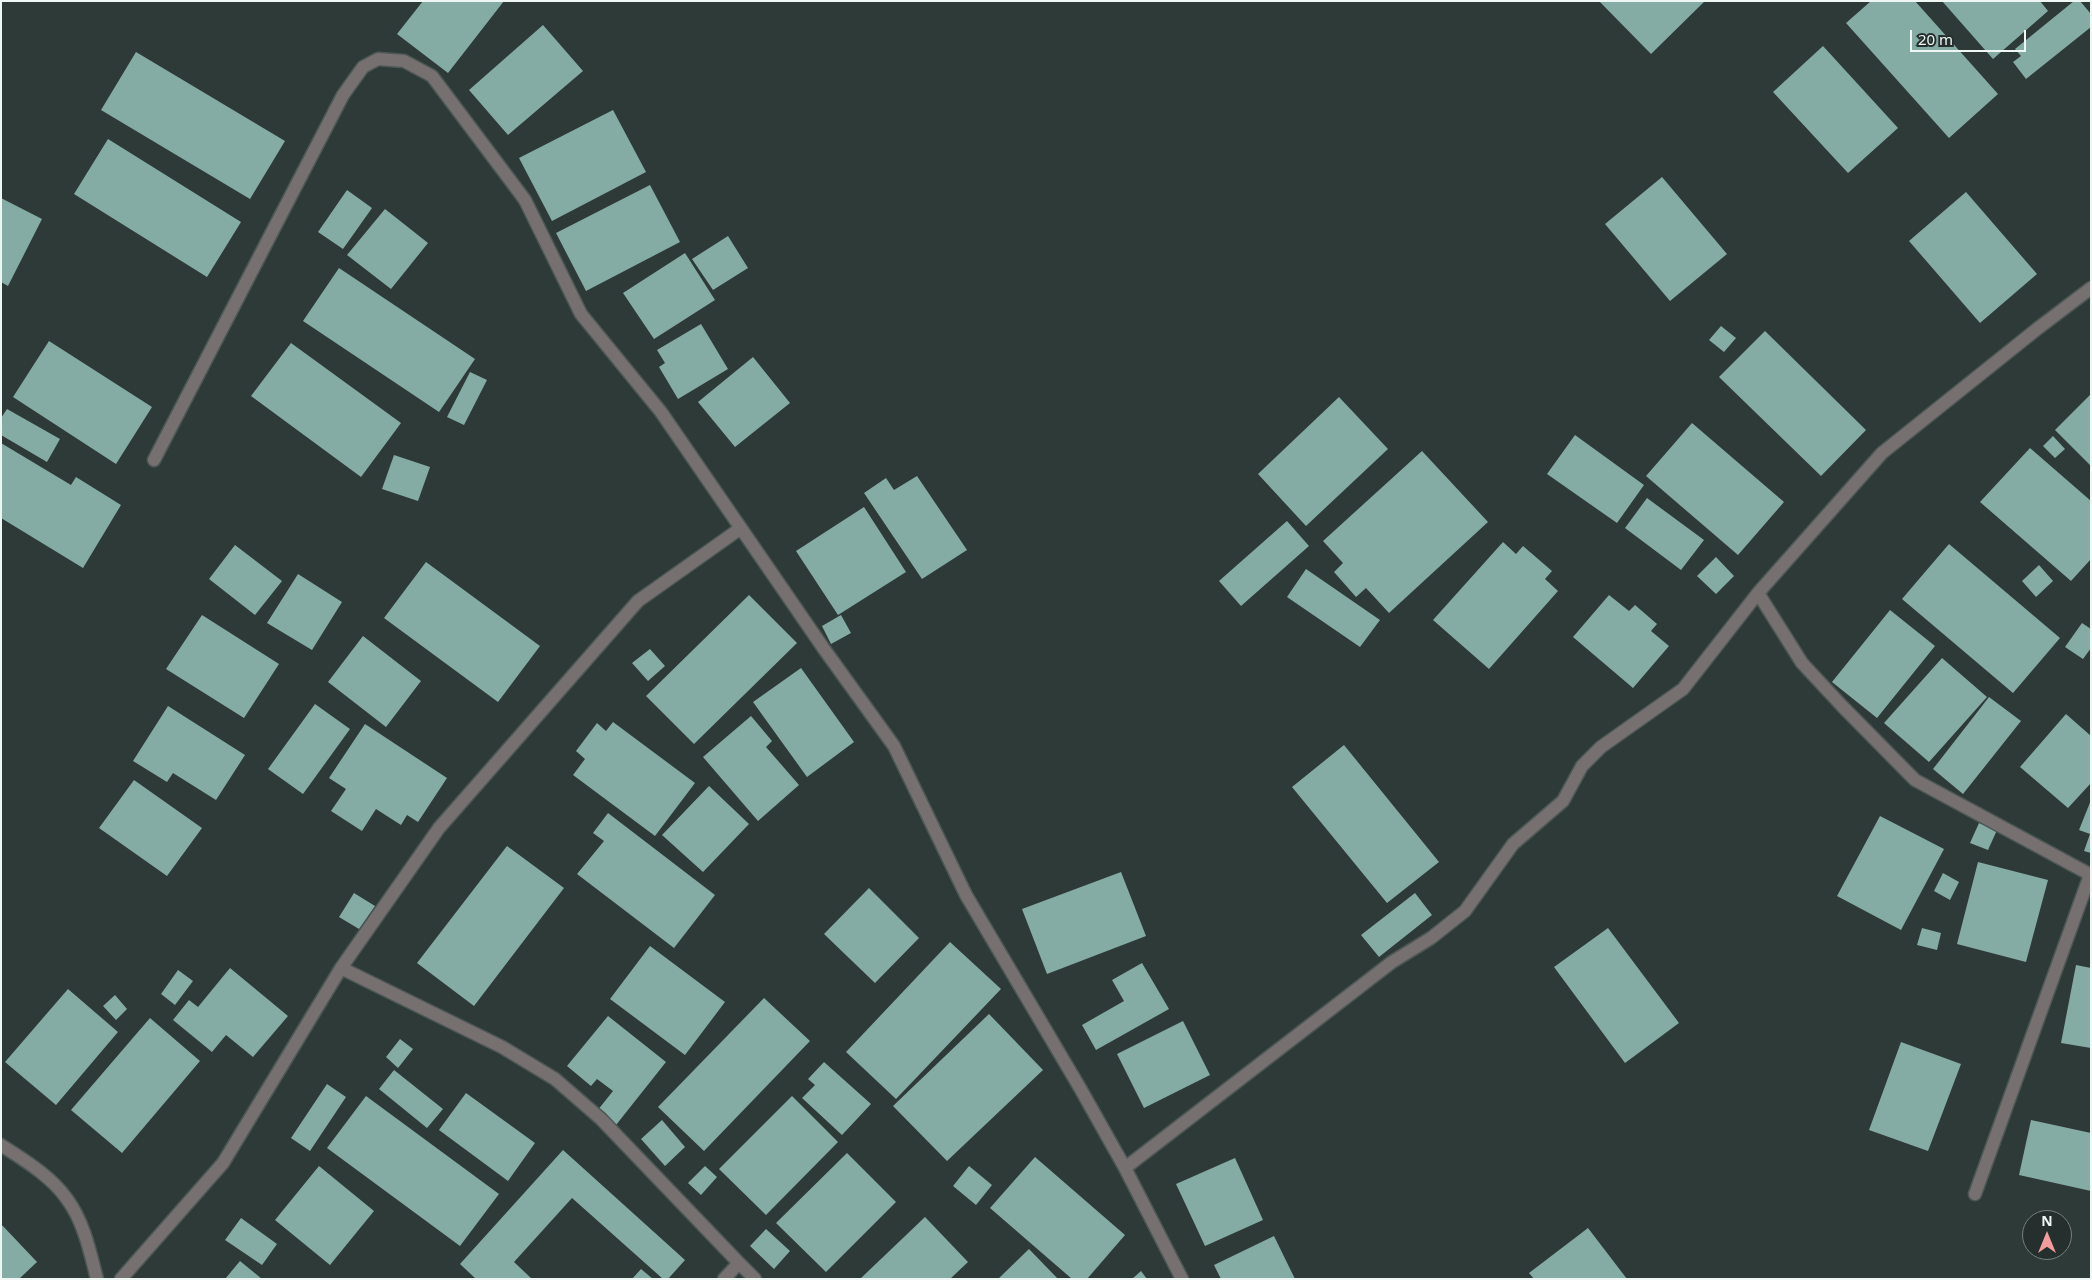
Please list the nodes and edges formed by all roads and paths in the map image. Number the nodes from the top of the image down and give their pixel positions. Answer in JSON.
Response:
{"nodes":[{"id":1,"x":2091,"y":288,"type":"edge"},
{"id":2,"x":154,"y":460,"type":"dead end"},
{"id":3,"x":741,"y":528,"type":"junction"},
{"id":4,"x":1758,"y":594,"type":"junction"},
{"id":5,"x":2091,"y":875,"type":"edge"},
{"id":6,"x":341,"y":968,"type":"junction"},
{"id":7,"x":1,"y":1144,"type":"edge"},
{"id":8,"x":1125,"y":1168,"type":"junction"},
{"id":9,"x":1975,"y":1194,"type":"dead end"},
{"id":10,"x":738,"y":1264,"type":"junction"},
{"id":11,"x":97,"y":1279,"type":"edge"},
{"id":12,"x":121,"y":1279,"type":"edge"},
{"id":13,"x":724,"y":1279,"type":"edge"},
{"id":14,"x":755,"y":1279,"type":"edge"},
{"id":15,"x":1182,"y":1279,"type":"edge"}],
"edges":[{"from":1,"to":4,"type":"street"},
{"from":2,"to":3,"type":"street"},
{"from":3,"to":6,"type":"street"},
{"from":3,"to":8,"type":"street"},
{"from":4,"to":5,"type":"street"},
{"from":4,"to":8,"type":"street"},
{"from":5,"to":9,"type":"street"},
{"from":6,"to":10,"type":"street"},
{"from":6,"to":12,"type":"street"},
{"from":7,"to":11,"type":"street"},
{"from":8,"to":15,"type":"street"},
{"from":10,"to":13,"type":"street"},
{"from":10,"to":14,"type":"street"}]}
